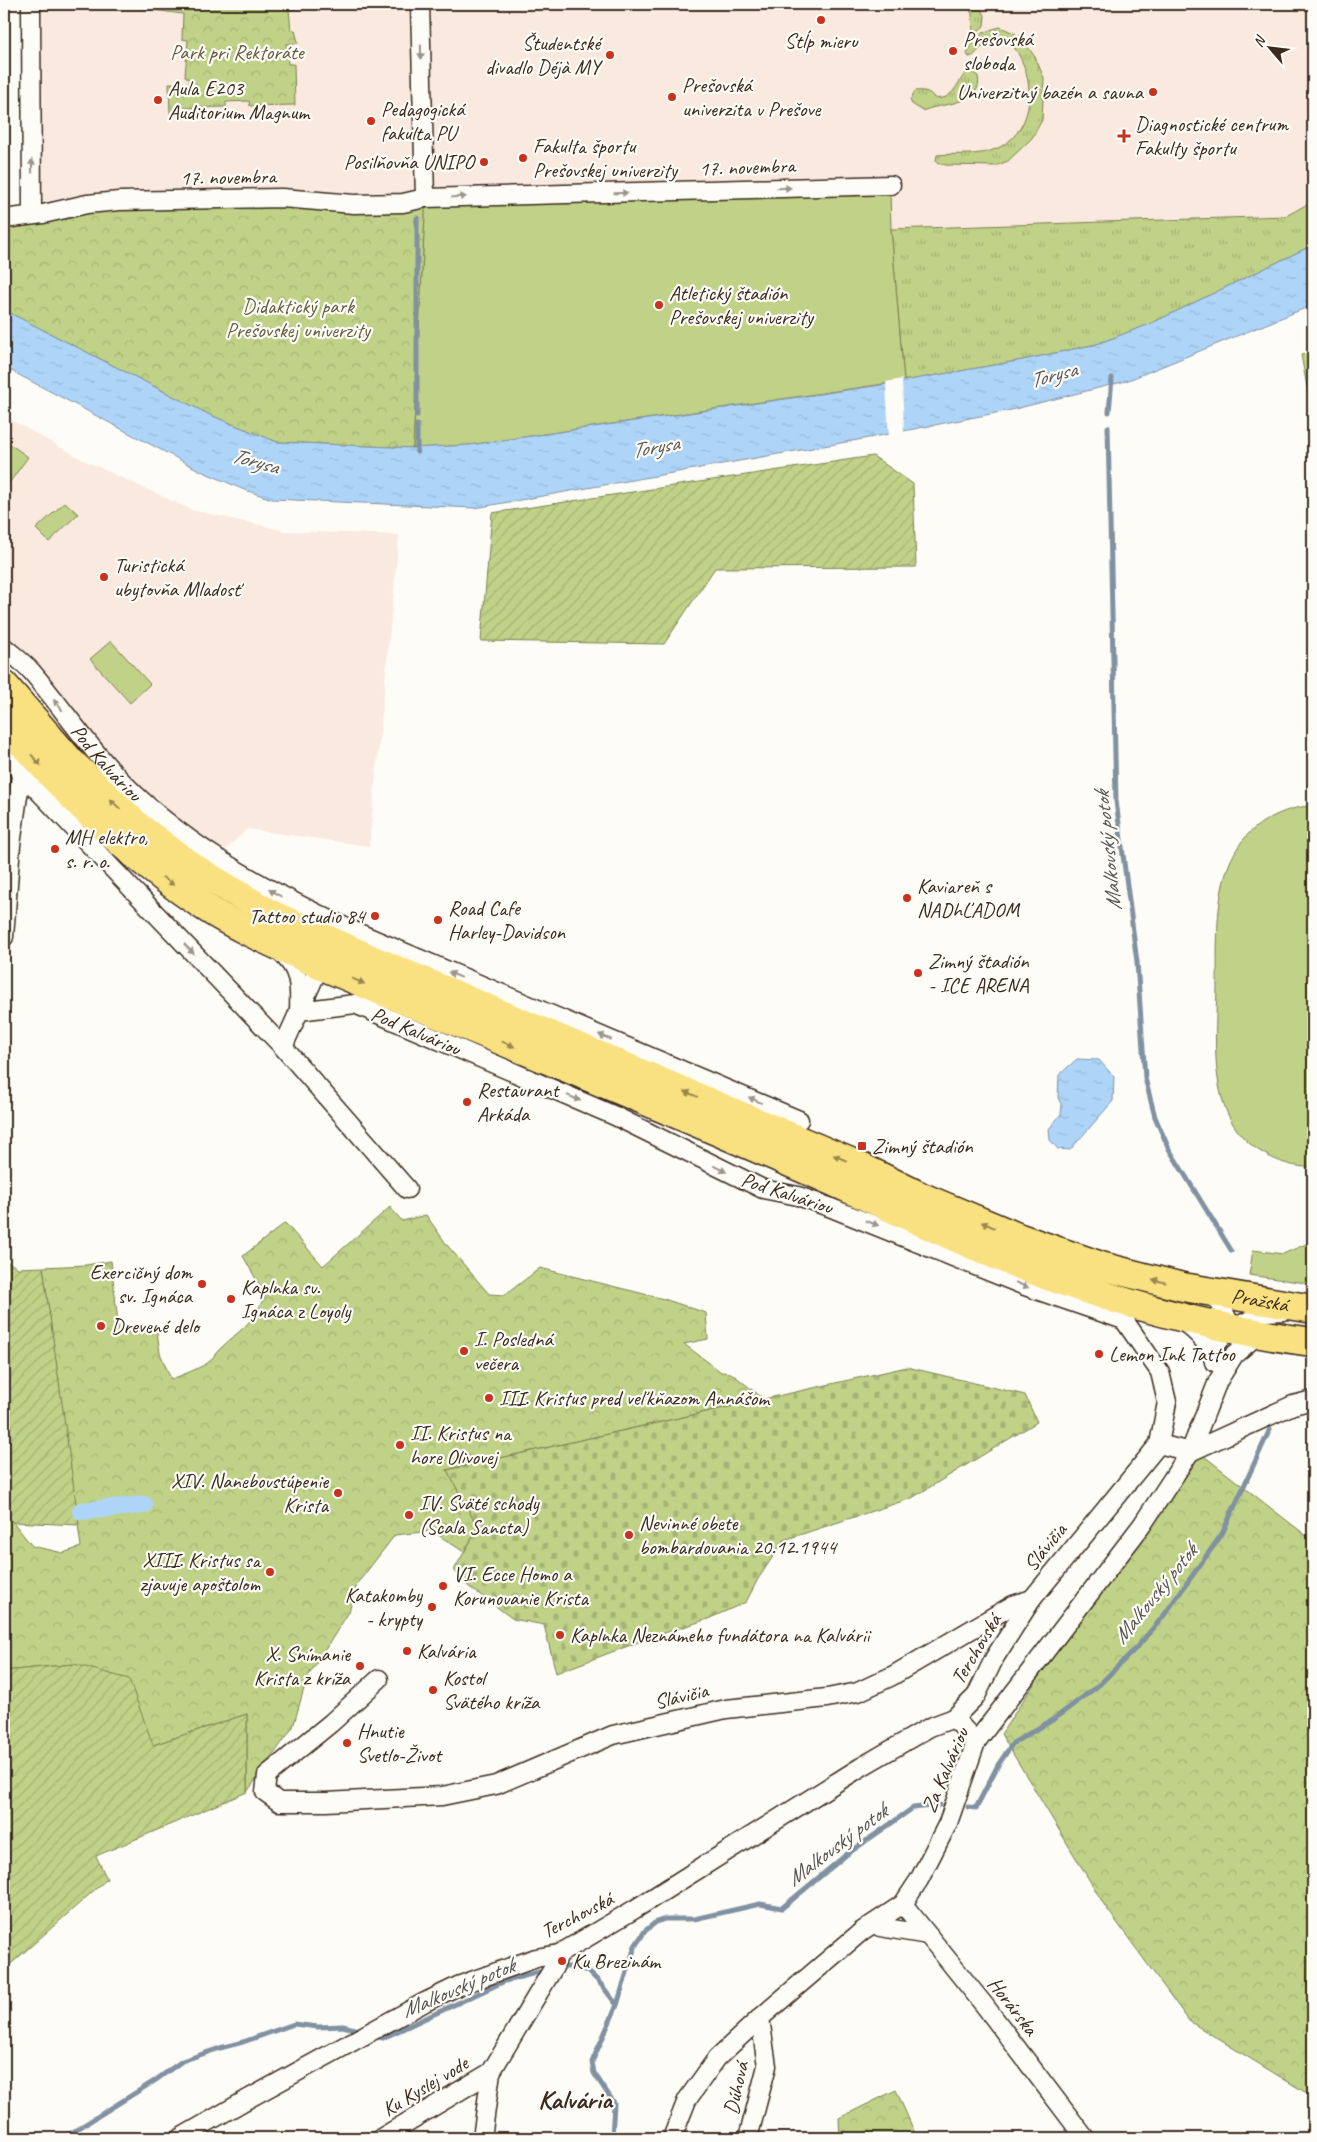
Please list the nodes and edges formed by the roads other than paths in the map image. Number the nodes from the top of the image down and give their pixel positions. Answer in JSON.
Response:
{"nodes":[{"id":1,"x":31,"y":4,"type":"edge"},
{"id":2,"x":420,"y":4,"type":"edge"},
{"id":3,"x":890,"y":185,"type":"dead end"},
{"id":4,"x":424,"y":198,"type":"junction"},
{"id":5,"x":32,"y":214,"type":"junction"},
{"id":6,"x":4,"y":219,"type":"edge"},
{"id":7,"x":4,"y":647,"type":"edge"},
{"id":8,"x":4,"y":684,"type":"edge"},
{"id":9,"x":4,"y":723,"type":"edge"},
{"id":10,"x":4,"y":755,"type":"edge"},
{"id":11,"x":21,"y":775,"type":"junction"},
{"id":12,"x":4,"y":937,"type":"edge"},
{"id":13,"x":263,"y":938,"type":"junction"},
{"id":14,"x":325,"y":953,"type":"junction"},
{"id":15,"x":299,"y":1011,"type":"junction"},
{"id":16,"x":283,"y":1047,"type":"junction"},
{"id":17,"x":799,"y":1120,"type":"dead end"},
{"id":18,"x":407,"y":1189,"type":"dead end"},
{"id":19,"x":1207,"y":1292,"type":"junction"},
{"id":20,"x":1311,"y":1309,"type":"edge"},
{"id":21,"x":1174,"y":1315,"type":"junction"},
{"id":22,"x":1234,"y":1342,"type":"junction"},
{"id":23,"x":1313,"y":1342,"type":"edge"},
{"id":24,"x":1212,"y":1352,"type":"junction"},
{"id":25,"x":1215,"y":1389,"type":"junction"},
{"id":26,"x":1313,"y":1400,"type":"edge"},
{"id":27,"x":1232,"y":1432,"type":"junction"},
{"id":28,"x":1159,"y":1444,"type":"junction"},
{"id":29,"x":1190,"y":1452,"type":"junction"},
{"id":30,"x":1032,"y":1599,"type":"junction"},
{"id":31,"x":380,"y":1679,"type":"dead end"},
{"id":32,"x":954,"y":1718,"type":"junction"},
{"id":33,"x":976,"y":1742,"type":"junction"},
{"id":34,"x":903,"y":1904,"type":"junction"},
{"id":35,"x":880,"y":1927,"type":"dead end"},
{"id":36,"x":928,"y":1935,"type":"junction"},
{"id":37,"x":553,"y":1967,"type":"junction"},
{"id":38,"x":760,"y":2018,"type":"junction"},
{"id":39,"x":491,"y":2072,"type":"junction"},
{"id":40,"x":180,"y":2138,"type":"edge"},
{"id":41,"x":381,"y":2138,"type":"edge"},
{"id":42,"x":482,"y":2138,"type":"edge"},
{"id":43,"x":672,"y":2138,"type":"edge"},
{"id":44,"x":748,"y":2138,"type":"edge"},
{"id":45,"x":1085,"y":2138,"type":"edge"}],
"edges":[{"from":5,"to":1,"type":"street","one_way":true},
{"from":2,"to":4,"type":"street","one_way":true},
{"from":4,"to":3,"type":"street","name":"17. novembra","one_way":true},
{"from":4,"to":5,"type":"street","name":"17. novembra"},
{"from":5,"to":6,"type":"street","name":"17. novembra"},
{"from":17,"to":7,"type":"street","name":"Pod Kalváriou","one_way":true},
{"from":14,"to":8,"type":"main road","name":"Pod Kalváriou","one_way":true},
{"from":9,"to":13,"type":"main road","name":"Pod Kalváriou","one_way":true},
{"from":10,"to":11,"type":"street"},
{"from":11,"to":12,"type":"street"},
{"from":11,"to":16,"type":"street","one_way":true},
{"from":13,"to":14,"type":"main road","name":"Pod Kalváriou"},
{"from":13,"to":15,"type":"street"},
{"from":14,"to":15,"type":"street"},
{"from":19,"to":14,"type":"main road","name":"Pod Kalváriou","one_way":true},
{"from":14,"to":21,"type":"main road","name":"Pod Kalváriou","one_way":true},
{"from":15,"to":16,"type":"street"},
{"from":15,"to":28,"type":"street","name":"Pod Kalváriou","one_way":true},
{"from":16,"to":18,"type":"street"},
{"from":19,"to":20,"type":"main road","name":"Pražská"},
{"from":19,"to":22,"type":"street"},
{"from":20,"to":22,"type":"street"},
{"from":21,"to":22,"type":"main road","name":"Pod Kalváriou"},
{"from":21,"to":24,"type":"street"},
{"from":22,"to":23,"type":"main road","name":"Pražská"},
{"from":22,"to":24,"type":"street"},
{"from":22,"to":25,"type":"street","name":"Za Kalváriou"},
{"from":24,"to":25,"type":"street"},
{"from":25,"to":27,"type":"street"},
{"from":25,"to":29,"type":"street","name":"Za Kalváriou"},
{"from":26,"to":27,"type":"street"},
{"from":27,"to":29,"type":"street"},
{"from":28,"to":29,"type":"street"},
{"from":28,"to":30,"type":"street","name":"Slávičia"},
{"from":29,"to":33,"type":"street","name":"Za Kalváriou"},
{"from":30,"to":31,"type":"street","name":"Slávičia"},
{"from":30,"to":32,"type":"street","name":"Terchovská"},
{"from":32,"to":33,"type":"street"},
{"from":32,"to":37,"type":"street","name":"Terchovská"},
{"from":33,"to":34,"type":"street","name":"Za Kalváriou"},
{"from":34,"to":36,"type":"street","name":"Horárska"},
{"from":34,"to":38,"type":"street","name":"Za Kalváriou"},
{"from":35,"to":36,"type":"street"},
{"from":36,"to":45,"type":"street","name":"Horárska"},
{"from":37,"to":39,"type":"street","name":"Ku Kyslej vode"},
{"from":37,"to":40,"type":"street","name":"Terchovská"},
{"from":38,"to":43,"type":"street","name":"Za Kalváriou"},
{"from":38,"to":44,"type":"street","name":"Dúhová"},
{"from":39,"to":41,"type":"street","name":"Ku Kyslej vode"},
{"from":39,"to":42,"type":"street","name":"Ku Kyslej vode"}]}
